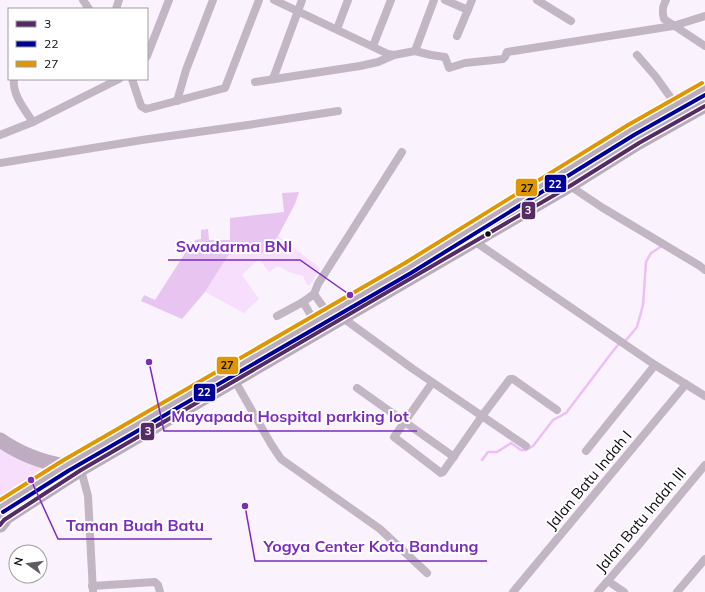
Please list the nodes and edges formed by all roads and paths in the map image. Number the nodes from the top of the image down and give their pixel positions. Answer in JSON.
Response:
{"nodes":[{"id":1,"x":168,"y":0,"type":"edge"},
{"id":2,"x":213,"y":0,"type":"edge"},
{"id":3,"x":259,"y":0,"type":"edge"},
{"id":4,"x":274,"y":0,"type":"edge"},
{"id":5,"x":302,"y":0,"type":"edge"},
{"id":6,"x":348,"y":0,"type":"edge"},
{"id":7,"x":391,"y":0,"type":"edge"},
{"id":8,"x":434,"y":0,"type":"edge"},
{"id":9,"x":445,"y":0,"type":"edge"},
{"id":10,"x":472,"y":0,"type":"edge"},
{"id":11,"x":537,"y":0,"type":"edge"},
{"id":12,"x":666,"y":0,"type":"edge"},
{"id":13,"x":468,"y":10,"type":"junction"},
{"id":14,"x":297,"y":11,"type":"junction"},
{"id":15,"x":705,"y":16,"type":"edge"},
{"id":16,"x":571,"y":21,"type":"dead end"},
{"id":17,"x":673,"y":26,"type":"junction"},
{"id":18,"x":337,"y":29,"type":"junction"},
{"id":19,"x":457,"y":36,"type":"dead end"},
{"id":20,"x":373,"y":46,"type":"junction"},
{"id":21,"x":705,"y":46,"type":"edge"},
{"id":22,"x":412,"y":52,"type":"junction"},
{"id":23,"x":148,"y":53,"type":"edge"},
{"id":24,"x":394,"y":55,"type":"junction"},
{"id":25,"x":637,"y":55,"type":"dead end"},
{"id":26,"x":273,"y":79,"type":"junction"},
{"id":27,"x":14,"y":80,"type":"edge"},
{"id":28,"x":117,"y":80,"type":"edge"},
{"id":29,"x":132,"y":80,"type":"edge"},
{"id":30,"x":255,"y":82,"type":"dead end"},
{"id":31,"x":705,"y":88,"type":"edge"},
{"id":32,"x":177,"y":101,"type":"junction"},
{"id":33,"x":676,"y":105,"type":"junction"},
{"id":34,"x":705,"y":106,"type":"edge"},
{"id":35,"x":338,"y":111,"type":"dead end"},
{"id":36,"x":33,"y":122,"type":"junction"},
{"id":37,"x":631,"y":130,"type":"junction"},
{"id":38,"x":0,"y":135,"type":"edge"},
{"id":39,"x":639,"y":143,"type":"junction"},
{"id":40,"x":402,"y":152,"type":"dead end"},
{"id":41,"x":0,"y":163,"type":"edge"},
{"id":42,"x":570,"y":186,"type":"junction"},
{"id":43,"x":474,"y":241,"type":"junction"},
{"id":44,"x":705,"y":270,"type":"edge"},
{"id":45,"x":314,"y":294,"type":"junction"},
{"id":46,"x":303,"y":302,"type":"junction"},
{"id":47,"x":329,"y":315,"type":"junction"},
{"id":48,"x":277,"y":316,"type":"dead end"},
{"id":49,"x":343,"y":318,"type":"junction"},
{"id":50,"x":315,"y":322,"type":"junction"},
{"id":51,"x":655,"y":365,"type":"junction"},
{"id":52,"x":240,"y":374,"type":"junction"},
{"id":53,"x":432,"y":383,"type":"junction"},
{"id":54,"x":686,"y":384,"type":"junction"},
{"id":55,"x":357,"y":388,"type":"dead end"},
{"id":56,"x":705,"y":396,"type":"edge"},
{"id":57,"x":556,"y":410,"type":"dead end"},
{"id":58,"x":482,"y":416,"type":"junction"},
{"id":59,"x":404,"y":422,"type":"junction"},
{"id":60,"x":0,"y":440,"type":"edge"},
{"id":61,"x":526,"y":446,"type":"dead end"},
{"id":62,"x":586,"y":451,"type":"dead end"},
{"id":63,"x":454,"y":457,"type":"junction"},
{"id":64,"x":705,"y":465,"type":"edge"},
{"id":65,"x":64,"y":466,"type":"junction"},
{"id":66,"x":81,"y":470,"type":"junction"},
{"id":67,"x":1,"y":514,"type":"edge"},
{"id":68,"x":705,"y":559,"type":"edge"},
{"id":69,"x":427,"y":573,"type":"dead end"},
{"id":70,"x":608,"y":580,"type":"junction"},
{"id":71,"x":92,"y":589,"type":"edge"},
{"id":72,"x":160,"y":590,"type":"edge"},
{"id":73,"x":513,"y":592,"type":"edge"},
{"id":74,"x":598,"y":592,"type":"edge"},
{"id":75,"x":624,"y":592,"type":"edge"},
{"id":76,"x":677,"y":592,"type":"edge"}],
"edges":[{"from":1,"to":23,"type":"street"},
{"from":2,"to":32,"type":"street"},
{"from":3,"to":32,"type":"street"},
{"from":4,"to":14,"type":"street"},
{"from":5,"to":14,"type":"street"},
{"from":6,"to":18,"type":"street"},
{"from":7,"to":20,"type":"street"},
{"from":8,"to":22,"type":"street"},
{"from":9,"to":13,"type":"street"},
{"from":10,"to":13,"type":"street"},
{"from":11,"to":16,"type":"street"},
{"from":12,"to":17,"type":"street"},
{"from":13,"to":19,"type":"street"},
{"from":14,"to":18,"type":"street"},
{"from":14,"to":26,"type":"street"},
{"from":15,"to":17,"type":"street"},
{"from":17,"to":21,"type":"street"},
{"from":17,"to":22,"type":"street"},
{"from":18,"to":20,"type":"street"},
{"from":20,"to":24,"type":"street"},
{"from":22,"to":24,"type":"street"},
{"from":24,"to":26,"type":"street"},
{"from":25,"to":33,"type":"street"},
{"from":26,"to":30,"type":"street"},
{"from":27,"to":36,"type":"street"},
{"from":28,"to":36,"type":"street"},
{"from":29,"to":32,"type":"street"},
{"from":31,"to":33,"type":"main road"},
{"from":33,"to":37,"type":"main road"},
{"from":34,"to":39,"type":"main road"},
{"from":35,"to":41,"type":"street"},
{"from":36,"to":38,"type":"street"},
{"from":37,"to":39,"type":"main road"},
{"from":37,"to":47,"type":"main road"},
{"from":39,"to":42,"type":"main road"},
{"from":40,"to":45,"type":"street"},
{"from":42,"to":43,"type":"main road"},
{"from":42,"to":44,"type":"street"},
{"from":43,"to":49,"type":"main road"},
{"from":43,"to":51,"type":"street"},
{"from":45,"to":46,"type":"street"},
{"from":45,"to":47,"type":"street"},
{"from":46,"to":48,"type":"street"},
{"from":46,"to":50,"type":"street"},
{"from":47,"to":50,"type":"main road"},
{"from":49,"to":52,"type":"main road"},
{"from":49,"to":53,"type":"street"},
{"from":50,"to":52,"type":"main road"},
{"from":51,"to":54,"type":"street"},
{"from":51,"to":62,"type":"street"},
{"from":52,"to":65,"type":"main road"},
{"from":52,"to":66,"type":"main road"},
{"from":52,"to":69,"type":"street"},
{"from":53,"to":58,"type":"street"},
{"from":53,"to":59,"type":"street"},
{"from":54,"to":56,"type":"street"},
{"from":54,"to":73,"type":"street","name":"Jalan Batu Indah I"},
{"from":55,"to":59,"type":"street"},
{"from":57,"to":58,"type":"street"},
{"from":58,"to":61,"type":"street"},
{"from":58,"to":63,"type":"street"},
{"from":59,"to":63,"type":"street"},
{"from":59,"to":63,"type":"street"},
{"from":60,"to":65,"type":"highway"},
{"from":64,"to":70,"type":"street","name":"Jalan Batu Indah III"},
{"from":65,"to":67,"type":"main road"},
{"from":66,"to":67,"type":"main road"},
{"from":66,"to":71,"type":"street"},
{"from":68,"to":76,"type":"street"},
{"from":70,"to":74,"type":"street","name":"Jalan Batu Indah III"},
{"from":70,"to":75,"type":"street"},
{"from":71,"to":72,"type":"street"}]}
